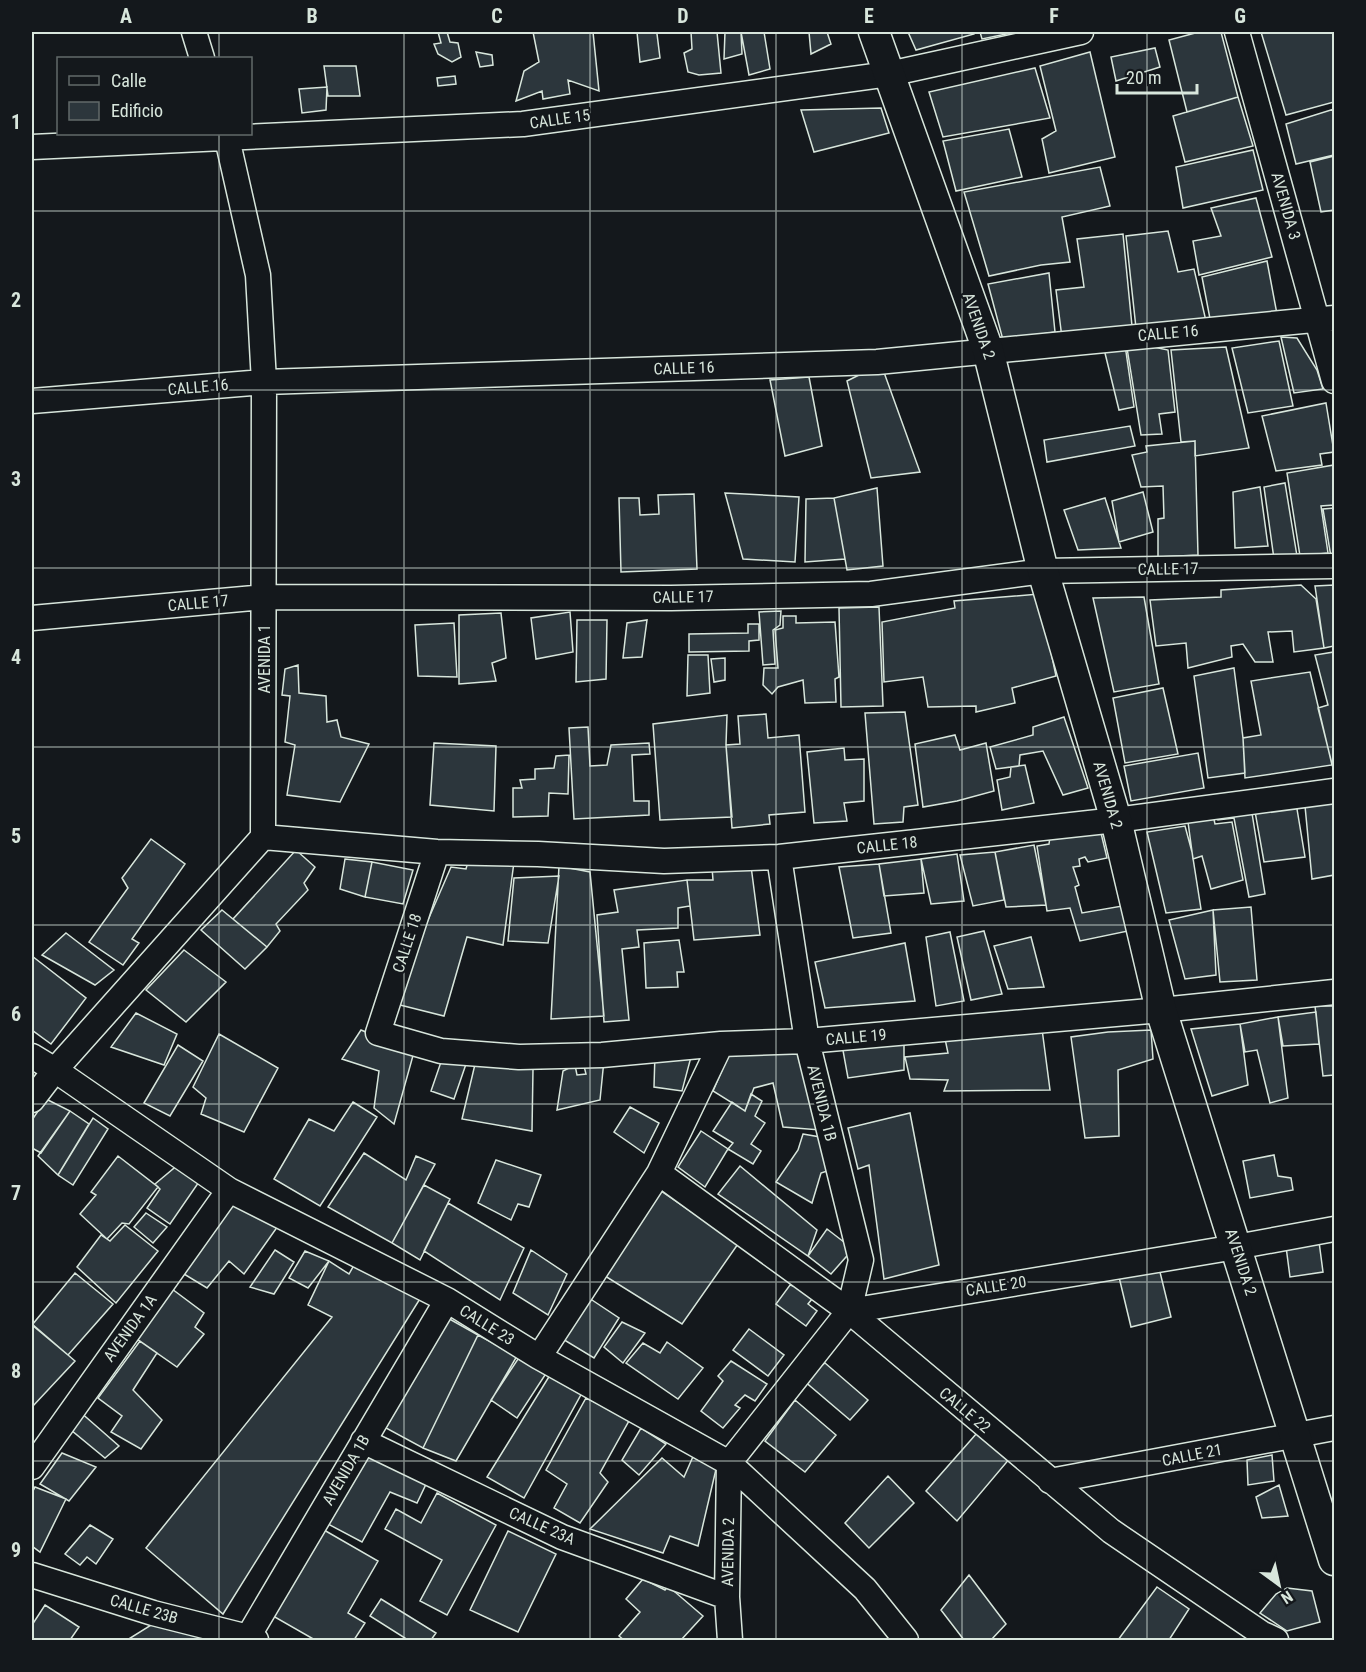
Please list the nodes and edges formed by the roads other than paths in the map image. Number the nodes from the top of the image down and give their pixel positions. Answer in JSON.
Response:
{"nodes":[{"id":1,"x":194,"y":32,"type":"edge"},
{"id":2,"x":874,"y":32,"type":"edge"},
{"id":3,"x":1081,"y":32,"type":"edge"},
{"id":4,"x":1236,"y":32,"type":"edge"},
{"id":5,"x":202,"y":57,"type":"edge"},
{"id":6,"x":889,"y":74,"type":"junction"},
{"id":7,"x":252,"y":134,"type":"edge"},
{"id":8,"x":226,"y":135,"type":"edge"},
{"id":9,"x":32,"y":147,"type":"edge"},
{"id":10,"x":1327,"y":318,"type":"edge"},
{"id":11,"x":988,"y":350,"type":"junction"},
{"id":12,"x":1335,"y":381,"type":"edge"},
{"id":13,"x":264,"y":382,"type":"junction"},
{"id":14,"x":32,"y":401,"type":"edge"},
{"id":15,"x":1335,"y":566,"type":"edge"},
{"id":16,"x":1043,"y":571,"type":"junction"},
{"id":17,"x":264,"y":597,"type":"junction"},
{"id":18,"x":32,"y":618,"type":"edge"},
{"id":19,"x":1335,"y":791,"type":"edge"},
{"id":20,"x":1116,"y":820,"type":"junction"},
{"id":21,"x":263,"y":837,"type":"junction"},
{"id":22,"x":437,"y":852,"type":"junction"},
{"id":23,"x":779,"y":857,"type":"junction"},
{"id":24,"x":1335,"y":992,"type":"edge"},
{"id":25,"x":1161,"y":1010,"type":"junction"},
{"id":26,"x":378,"y":1033,"type":"joint"},
{"id":27,"x":807,"y":1041,"type":"junction"},
{"id":28,"x":721,"y":1044,"type":"junction"},
{"id":29,"x":32,"y":1056,"type":"edge"},
{"id":30,"x":55,"y":1070,"type":"junction"},
{"id":31,"x":32,"y":1100,"type":"edge"},
{"id":32,"x":659,"y":1173,"type":"junction"},
{"id":33,"x":229,"y":1190,"type":"junction"},
{"id":34,"x":1335,"y":1228,"type":"edge"},
{"id":35,"x":1236,"y":1247,"type":"junction"},
{"id":36,"x":447,"y":1300,"type":"junction"},
{"id":37,"x":849,"y":1311,"type":"junction"},
{"id":38,"x":539,"y":1357,"type":"junction"},
{"id":39,"x":1335,"y":1428,"type":"edge"},
{"id":40,"x":1296,"y":1435,"type":"junction"},
{"id":41,"x":363,"y":1441,"type":"junction"},
{"id":42,"x":729,"y":1463,"type":"junction"},
{"id":43,"x":32,"y":1467,"type":"edge"},
{"id":44,"x":1050,"y":1481,"type":"junction"},
{"id":45,"x":1335,"y":1560,"type":"edge"},
{"id":46,"x":32,"y":1575,"type":"edge"},
{"id":47,"x":727,"y":1597,"type":"junction"},
{"id":48,"x":251,"y":1639,"type":"edge"},
{"id":49,"x":730,"y":1641,"type":"edge"},
{"id":50,"x":906,"y":1641,"type":"edge"},
{"id":51,"x":1276,"y":1641,"type":"edge"}],
"edges":[{"from":1,"to":5,"type":"street"},
{"from":2,"to":6,"type":"street","name":"AVENIDA 2"},
{"from":3,"to":6,"type":"street","name":"CALLE 15"},
{"from":4,"to":10,"type":"street","name":"AVENIDA 3"},
{"from":6,"to":7,"type":"street","name":"CALLE 15"},
{"from":6,"to":11,"type":"street","name":"AVENIDA 2"},
{"from":8,"to":9,"type":"street","name":"CALLE 15"},
{"from":8,"to":13,"type":"street","name":"AVENIDA 1"},
{"from":10,"to":11,"type":"street","name":"CALLE 16"},
{"from":10,"to":12,"type":"street","name":"AVENIDA 3"},
{"from":11,"to":13,"type":"street","name":"CALLE 16"},
{"from":11,"to":16,"type":"street","name":"AVENIDA 2"},
{"from":13,"to":14,"type":"street","name":"CALLE 16"},
{"from":13,"to":17,"type":"street","name":"AVENIDA 1"},
{"from":15,"to":16,"type":"street","name":"CALLE 17"},
{"from":16,"to":17,"type":"street","name":"CALLE 17"},
{"from":16,"to":20,"type":"street","name":"AVENIDA 2"},
{"from":17,"to":18,"type":"street","name":"CALLE 17"},
{"from":17,"to":21,"type":"street","name":"AVENIDA 1"},
{"from":19,"to":20,"type":"street","name":"CALLE 18"},
{"from":20,"to":23,"type":"street","name":"CALLE 18"},
{"from":20,"to":25,"type":"street","name":"AVENIDA 2"},
{"from":21,"to":22,"type":"street","name":"CALLE 18"},
{"from":21,"to":30,"type":"street"},
{"from":22,"to":23,"type":"street","name":"CALLE 18"},
{"from":22,"to":26,"type":"street","name":"CALLE 18"},
{"from":23,"to":27,"type":"street","name":"AVENIDA 1B"},
{"from":24,"to":25,"type":"street","name":"CALLE 19"},
{"from":25,"to":27,"type":"street","name":"CALLE 19"},
{"from":25,"to":35,"type":"street","name":"AVENIDA 2"},
{"from":26,"to":28,"type":"street","name":"CALLE 19"},
{"from":27,"to":28,"type":"street","name":"CALLE 19"},
{"from":27,"to":37,"type":"street","name":"AVENIDA 1B"},
{"from":28,"to":32,"type":"street"},
{"from":29,"to":30,"type":"street","name":"CALLE 23"},
{"from":30,"to":31,"type":"street"},
{"from":30,"to":33,"type":"street","name":"CALLE 23"},
{"from":32,"to":37,"type":"street","name":"CALLE 22"},
{"from":32,"to":38,"type":"street"},
{"from":33,"to":36,"type":"street","name":"CALLE 23"},
{"from":33,"to":43,"type":"street","name":"AVENIDA 1A"},
{"from":34,"to":35,"type":"street","name":"CALLE 20"},
{"from":35,"to":37,"type":"street","name":"CALLE 20"},
{"from":35,"to":40,"type":"street","name":"AVENIDA 2"},
{"from":36,"to":38,"type":"street","name":"CALLE 23"},
{"from":36,"to":41,"type":"street","name":"AVENIDA 1B"},
{"from":37,"to":42,"type":"street"},
{"from":37,"to":44,"type":"street","name":"CALLE 22"},
{"from":38,"to":42,"type":"street","name":"CALLE 23"},
{"from":39,"to":40,"type":"street","name":"CALLE 21"},
{"from":40,"to":44,"type":"street","name":"CALLE 21"},
{"from":40,"to":45,"type":"street","name":"AVENIDA 2"},
{"from":41,"to":47,"type":"street","name":"CALLE 23A"},
{"from":41,"to":48,"type":"street","name":"AVENIDA 1B"},
{"from":42,"to":47,"type":"street","name":"AVENIDA 2"},
{"from":42,"to":50,"type":"street","name":"CALLE 23"},
{"from":44,"to":51,"type":"street","name":"CALLE 22"},
{"from":46,"to":48,"type":"street","name":"CALLE 23B"},
{"from":47,"to":49,"type":"street","name":"AVENIDA 2"}]}
